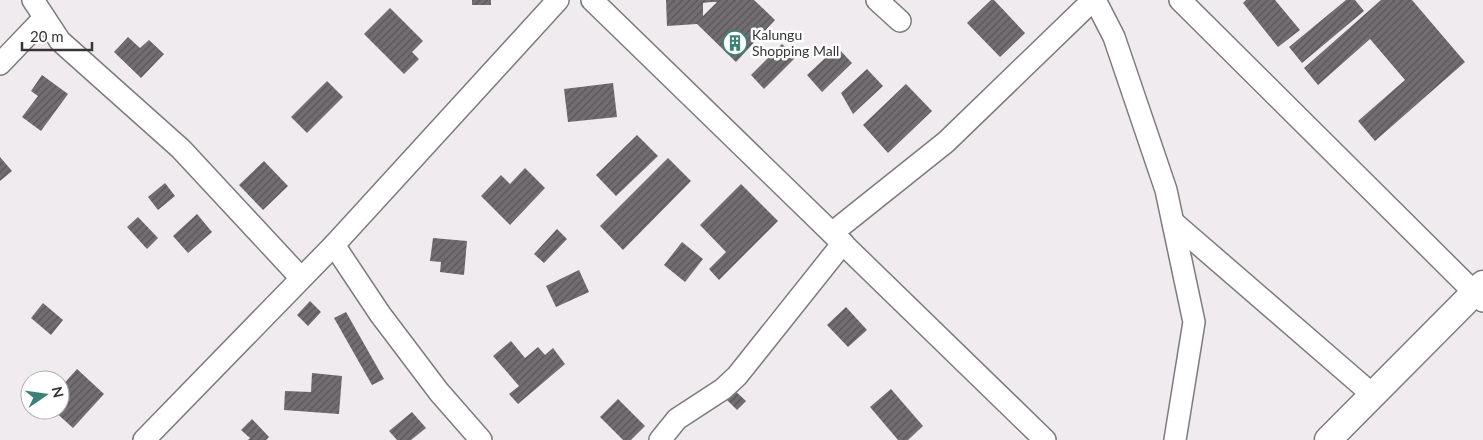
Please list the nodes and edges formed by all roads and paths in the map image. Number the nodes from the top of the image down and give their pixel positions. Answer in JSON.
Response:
{"nodes":[{"id":1,"x":558,"y":0,"type":"edge"},
{"id":2,"x":592,"y":0,"type":"edge"},
{"id":3,"x":877,"y":0,"type":"edge"},
{"id":4,"x":1094,"y":0,"type":"edge"},
{"id":5,"x":1180,"y":0,"type":"edge"},
{"id":6,"x":38,"y":9,"type":"edge"},
{"id":7,"x":900,"y":21,"type":"dead end"},
{"id":8,"x":0,"y":64,"type":"edge"},
{"id":9,"x":1173,"y":222,"type":"junction"},
{"id":10,"x":837,"y":238,"type":"junction"},
{"id":11,"x":334,"y":245,"type":"junction"},
{"id":12,"x":302,"y":278,"type":"junction"},
{"id":13,"x":1480,"y":293,"type":"edge"},
{"id":14,"x":1373,"y":395,"type":"junction"},
{"id":15,"x":144,"y":440,"type":"edge"},
{"id":16,"x":481,"y":440,"type":"edge"},
{"id":17,"x":660,"y":440,"type":"edge"},
{"id":18,"x":1045,"y":440,"type":"edge"},
{"id":19,"x":1175,"y":440,"type":"edge"},
{"id":20,"x":1328,"y":440,"type":"edge"}],
"edges":[{"from":1,"to":11,"type":"street"},
{"from":2,"to":10,"type":"street"},
{"from":3,"to":7,"type":"street"},
{"from":4,"to":9,"type":"street"},
{"from":4,"to":10,"type":"street"},
{"from":5,"to":13,"type":"street"},
{"from":6,"to":8,"type":"street"},
{"from":6,"to":12,"type":"street"},
{"from":9,"to":14,"type":"street"},
{"from":9,"to":19,"type":"street"},
{"from":10,"to":17,"type":"street"},
{"from":10,"to":18,"type":"street"},
{"from":11,"to":12,"type":"street"},
{"from":11,"to":16,"type":"street"},
{"from":12,"to":15,"type":"street"},
{"from":13,"to":14,"type":"street"},
{"from":14,"to":20,"type":"street"}]}
